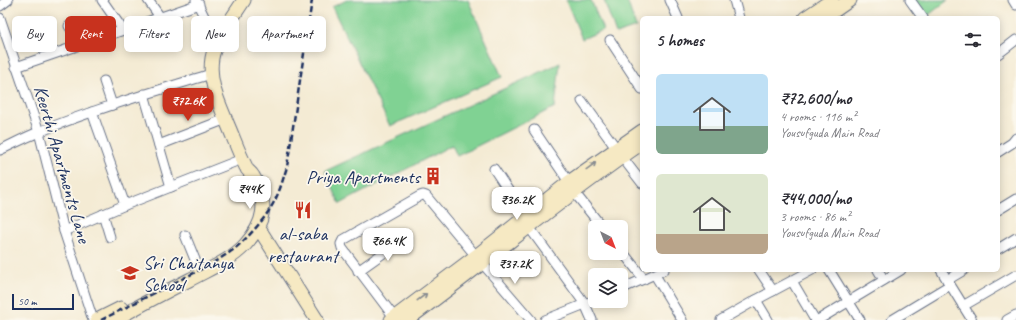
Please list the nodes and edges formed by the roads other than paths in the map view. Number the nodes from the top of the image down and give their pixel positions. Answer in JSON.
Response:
{"nodes":[{"id":1,"x":8,"y":0,"type":"edge"},
{"id":2,"x":102,"y":0,"type":"edge"},
{"id":3,"x":148,"y":0,"type":"edge"},
{"id":4,"x":244,"y":0,"type":"edge"},
{"id":5,"x":670,"y":0,"type":"edge"},
{"id":6,"x":734,"y":0,"type":"edge"},
{"id":7,"x":850,"y":0,"type":"edge"},
{"id":8,"x":910,"y":0,"type":"edge"},
{"id":9,"x":1013,"y":0,"type":"edge"},
{"id":10,"x":198,"y":2,"type":"edge"},
{"id":11,"x":1016,"y":5,"type":"edge"},
{"id":12,"x":0,"y":6,"type":"edge"},
{"id":13,"x":829,"y":6,"type":"edge"},
{"id":14,"x":159,"y":16,"type":"edge"},
{"id":15,"x":163,"y":16,"type":"edge"},
{"id":16,"x":204,"y":16,"type":"edge"},
{"id":17,"x":234,"y":16,"type":"edge"},
{"id":18,"x":677,"y":16,"type":"edge"},
{"id":19,"x":738,"y":16,"type":"edge"},
{"id":20,"x":809,"y":16,"type":"edge"},
{"id":21,"x":922,"y":16,"type":"edge"},
{"id":22,"x":0,"y":19,"type":"edge"},
{"id":23,"x":123,"y":30,"type":"joint"},
{"id":24,"x":116,"y":32,"type":"edge"},
{"id":25,"x":610,"y":40,"type":"dead end"},
{"id":26,"x":1016,"y":40,"type":"edge"},
{"id":27,"x":65,"y":50,"type":"edge"},
{"id":28,"x":214,"y":52,"type":"edge"},
{"id":29,"x":1000,"y":52,"type":"edge"},
{"id":30,"x":16,"y":67,"type":"junction"},
{"id":31,"x":211,"y":74,"type":"junction"},
{"id":32,"x":104,"y":81,"type":"dead end"},
{"id":33,"x":640,"y":86,"type":"edge"},
{"id":34,"x":144,"y":94,"type":"junction"},
{"id":35,"x":582,"y":100,"type":"dead end"},
{"id":36,"x":112,"y":105,"type":"junction"},
{"id":37,"x":92,"y":112,"type":"junction"},
{"id":38,"x":226,"y":119,"type":"junction"},
{"id":39,"x":534,"y":130,"type":"dead end"},
{"id":40,"x":39,"y":132,"type":"junction"},
{"id":41,"x":640,"y":133,"type":"edge"},
{"id":42,"x":1015,"y":143,"type":"edge"},
{"id":43,"x":640,"y":144,"type":"edge"},
{"id":44,"x":159,"y":145,"type":"junction"},
{"id":45,"x":0,"y":150,"type":"edge"},
{"id":46,"x":1000,"y":151,"type":"edge"},
{"id":47,"x":619,"y":152,"type":"junction"},
{"id":48,"x":244,"y":165,"type":"junction"},
{"id":49,"x":494,"y":169,"type":"dead end"},
{"id":50,"x":640,"y":180,"type":"edge"},
{"id":51,"x":171,"y":187,"type":"junction"},
{"id":52,"x":571,"y":187,"type":"junction"},
{"id":53,"x":1016,"y":199,"type":"edge"},
{"id":54,"x":125,"y":205,"type":"junction"},
{"id":55,"x":1000,"y":209,"type":"edge"},
{"id":56,"x":103,"y":214,"type":"junction"},
{"id":57,"x":597,"y":220,"type":"edge"},
{"id":58,"x":528,"y":222,"type":"junction"},
{"id":59,"x":258,"y":227,"type":"junction"},
{"id":60,"x":64,"y":231,"type":"junction"},
{"id":61,"x":185,"y":234,"type":"dead end"},
{"id":62,"x":110,"y":237,"type":"dead end"},
{"id":63,"x":406,"y":237,"type":"dead end"},
{"id":64,"x":1016,"y":238,"type":"edge"},
{"id":65,"x":1000,"y":248,"type":"edge"},
{"id":66,"x":628,"y":259,"type":"edge"},
{"id":67,"x":480,"y":260,"type":"junction"},
{"id":68,"x":198,"y":267,"type":"junction"},
{"id":69,"x":358,"y":271,"type":"junction"},
{"id":70,"x":660,"y":272,"type":"edge"},
{"id":71,"x":760,"y":272,"type":"edge"},
{"id":72,"x":808,"y":272,"type":"edge"},
{"id":73,"x":830,"y":272,"type":"edge"},
{"id":74,"x":879,"y":272,"type":"edge"},
{"id":75,"x":898,"y":272,"type":"edge"},
{"id":76,"x":942,"y":272,"type":"edge"},
{"id":77,"x":962,"y":272,"type":"edge"},
{"id":78,"x":655,"y":275,"type":"junction"},
{"id":79,"x":1016,"y":275,"type":"edge"},
{"id":80,"x":644,"y":279,"type":"junction"},
{"id":81,"x":884,"y":280,"type":"junction"},
{"id":82,"x":792,"y":281,"type":"junction"},
{"id":83,"x":948,"y":283,"type":"junction"},
{"id":84,"x":628,"y":286,"type":"edge"},
{"id":85,"x":773,"y":291,"type":"junction"},
{"id":86,"x":756,"y":300,"type":"junction"},
{"id":87,"x":849,"y":301,"type":"junction"},
{"id":88,"x":588,"y":303,"type":"edge"},
{"id":89,"x":585,"y":304,"type":"junction"},
{"id":90,"x":963,"y":306,"type":"junction"},
{"id":91,"x":1016,"y":315,"type":"edge"},
{"id":92,"x":402,"y":319,"type":"edge"},
{"id":93,"x":93,"y":320,"type":"edge"},
{"id":94,"x":97,"y":320,"type":"edge"},
{"id":95,"x":114,"y":320,"type":"edge"},
{"id":96,"x":317,"y":320,"type":"edge"},
{"id":97,"x":531,"y":320,"type":"edge"},
{"id":98,"x":545,"y":320,"type":"edge"},
{"id":99,"x":592,"y":320,"type":"edge"},
{"id":100,"x":682,"y":320,"type":"edge"},
{"id":101,"x":723,"y":320,"type":"edge"},
{"id":102,"x":768,"y":320,"type":"edge"},
{"id":103,"x":815,"y":320,"type":"edge"},
{"id":104,"x":818,"y":320,"type":"edge"},
{"id":105,"x":860,"y":320,"type":"edge"},
{"id":106,"x":892,"y":320,"type":"edge"},
{"id":107,"x":972,"y":320,"type":"edge"},
{"id":108,"x":1007,"y":320,"type":"edge"}],
"edges":[{"from":1,"to":12,"type":"street"},
{"from":2,"to":23,"type":"street"},
{"from":3,"to":14,"type":"street"},
{"from":4,"to":17,"type":"main road"},
{"from":5,"to":18,"type":"street"},
{"from":6,"to":19,"type":"street"},
{"from":7,"to":13,"type":"main road"},
{"from":8,"to":21,"type":"street"},
{"from":9,"to":11,"type":"street"},
{"from":10,"to":15,"type":"street"},
{"from":10,"to":16,"type":"street"},
{"from":13,"to":20,"type":"main road"},
{"from":22,"to":30,"type":"street","name":"Keerthi Apartments Lane"},
{"from":23,"to":24,"type":"street"},
{"from":25,"to":33,"type":"street"},
{"from":26,"to":29,"type":"street"},
{"from":27,"to":30,"type":"street"},
{"from":28,"to":31,"type":"main road"},
{"from":30,"to":40,"type":"street","name":"Keerthi Apartments Lane"},
{"from":31,"to":34,"type":"street"},
{"from":31,"to":38,"type":"main road"},
{"from":32,"to":36,"type":"street"},
{"from":34,"to":36,"type":"street"},
{"from":34,"to":44,"type":"street"},
{"from":35,"to":47,"type":"street"},
{"from":36,"to":37,"type":"street"},
{"from":37,"to":40,"type":"street"},
{"from":37,"to":54,"type":"street"},
{"from":38,"to":44,"type":"street"},
{"from":38,"to":48,"type":"main road"},
{"from":39,"to":52,"type":"street"},
{"from":40,"to":45,"type":"street"},
{"from":40,"to":60,"type":"street","name":"Keerthi Apartments Lane"},
{"from":41,"to":47,"type":"main road"},
{"from":42,"to":46,"type":"street"},
{"from":43,"to":47,"type":"main road"},
{"from":44,"to":51,"type":"street"},
{"from":47,"to":50,"type":"street"},
{"from":47,"to":52,"type":"main road"},
{"from":48,"to":51,"type":"street"},
{"from":48,"to":59,"type":"main road"},
{"from":48,"to":68,"type":"main road"},
{"from":49,"to":58,"type":"street"},
{"from":51,"to":54,"type":"street"},
{"from":52,"to":57,"type":"street"},
{"from":52,"to":58,"type":"main road"},
{"from":53,"to":55,"type":"street"},
{"from":54,"to":56,"type":"street"},
{"from":56,"to":60,"type":"street"},
{"from":56,"to":62,"type":"street"},
{"from":58,"to":67,"type":"main road"},
{"from":58,"to":89,"type":"street"},
{"from":59,"to":95,"type":"main road"},
{"from":59,"to":96,"type":"main road"},
{"from":60,"to":93,"type":"street","name":"Keerthi Apartments Lane"},
{"from":61,"to":68,"type":"street"},
{"from":63,"to":69,"type":"street"},
{"from":64,"to":65,"type":"street"},
{"from":66,"to":80,"type":"street"},
{"from":67,"to":69,"type":"street"},
{"from":67,"to":92,"type":"main road"},
{"from":67,"to":97,"type":"street"},
{"from":68,"to":94,"type":"main road"},
{"from":69,"to":92,"type":"street"},
{"from":70,"to":78,"type":"street"},
{"from":71,"to":85,"type":"street"},
{"from":72,"to":82,"type":"street"},
{"from":73,"to":87,"type":"street"},
{"from":74,"to":81,"type":"street"},
{"from":75,"to":81,"type":"street"},
{"from":76,"to":83,"type":"street"},
{"from":77,"to":83,"type":"street"},
{"from":78,"to":80,"type":"street"},
{"from":78,"to":100,"type":"street"},
{"from":79,"to":90,"type":"street"},
{"from":80,"to":84,"type":"street"},
{"from":81,"to":87,"type":"street"},
{"from":82,"to":85,"type":"street"},
{"from":82,"to":103,"type":"street"},
{"from":83,"to":90,"type":"street"},
{"from":83,"to":106,"type":"street"},
{"from":85,"to":86,"type":"street"},
{"from":86,"to":101,"type":"street"},
{"from":86,"to":102,"type":"street"},
{"from":87,"to":104,"type":"street"},
{"from":87,"to":105,"type":"street"},
{"from":88,"to":89,"type":"street"},
{"from":89,"to":98,"type":"street"},
{"from":89,"to":99,"type":"street"},
{"from":90,"to":107,"type":"street"},
{"from":91,"to":108,"type":"street"}]}
